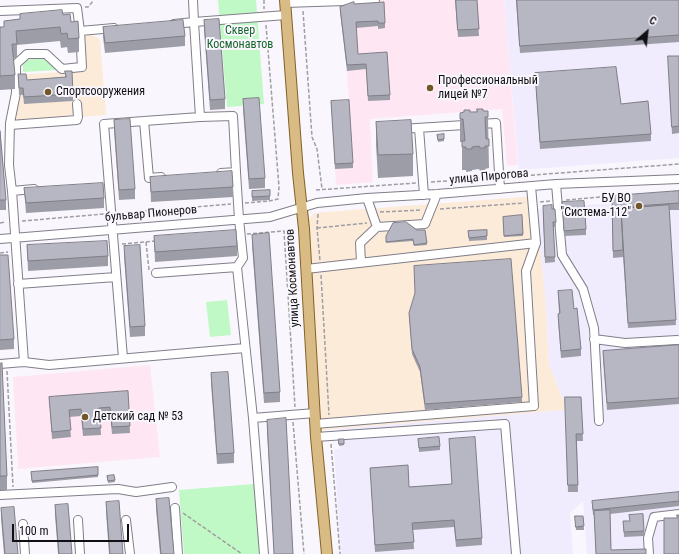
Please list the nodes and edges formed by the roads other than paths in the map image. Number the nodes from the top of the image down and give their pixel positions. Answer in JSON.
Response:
{"nodes":[{"id":1,"x":193,"y":0,"type":"edge"},
{"id":2,"x":375,"y":0,"type":"edge"},
{"id":3,"x":285,"y":2,"type":"edge"},
{"id":4,"x":0,"y":11,"type":"edge"},
{"id":5,"x":286,"y":15,"type":"junction"},
{"id":6,"x":194,"y":22,"type":"junction"},
{"id":7,"x":164,"y":25,"type":"edge"},
{"id":8,"x":126,"y":27,"type":"edge"},
{"id":9,"x":80,"y":31,"type":"junction"},
{"id":10,"x":77,"y":104,"type":"dead end"},
{"id":11,"x":200,"y":117,"type":"junction"},
{"id":12,"x":144,"y":121,"type":"junction"},
{"id":13,"x":10,"y":125,"type":"junction"},
{"id":14,"x":419,"y":128,"type":"junction"},
{"id":15,"x":392,"y":130,"type":"edge"},
{"id":16,"x":236,"y":172,"type":"junction"},
{"id":17,"x":212,"y":174,"type":"edge"},
{"id":18,"x":173,"y":176,"type":"edge"},
{"id":19,"x":679,"y":179,"type":"edge"},
{"id":20,"x":556,"y":184,"type":"junction"},
{"id":21,"x":531,"y":186,"type":"junction"},
{"id":22,"x":42,"y":189,"type":"edge"},
{"id":23,"x":500,"y":189,"type":"junction"},
{"id":24,"x":12,"y":191,"type":"junction"},
{"id":25,"x":437,"y":194,"type":"junction"},
{"id":26,"x":424,"y":195,"type":"junction"},
{"id":27,"x":367,"y":198,"type":"junction"},
{"id":28,"x":302,"y":208,"type":"junction"},
{"id":29,"x":239,"y":219,"type":"junction"},
{"id":30,"x":377,"y":227,"type":"junction"},
{"id":31,"x":113,"y":229,"type":"junction"},
{"id":32,"x":15,"y":238,"type":"junction"},
{"id":33,"x":0,"y":239,"type":"edge"},
{"id":34,"x":536,"y":243,"type":"junction"},
{"id":35,"x":361,"y":262,"type":"junction"},
{"id":36,"x":237,"y":267,"type":"junction"},
{"id":37,"x":306,"y":269,"type":"junction"},
{"id":38,"x":156,"y":273,"type":"road end"},
{"id":39,"x":116,"y":277,"type":"junction"},
{"id":40,"x":18,"y":284,"type":"junction"},
{"id":41,"x":594,"y":339,"type":"junction"},
{"id":42,"x":677,"y":340,"type":"dead end"},
{"id":43,"x":245,"y":348,"type":"junction"},
{"id":44,"x":123,"y":358,"type":"junction"},
{"id":45,"x":24,"y":362,"type":"junction"},
{"id":46,"x":3,"y":364,"type":"edge"},
{"id":47,"x":315,"y":413,"type":"junction"},
{"id":48,"x":253,"y":418,"type":"junction"},
{"id":49,"x":599,"y":421,"type":"dead end"},
{"id":50,"x":316,"y":424,"type":"junction"},
{"id":51,"x":316,"y":437,"type":"junction"},
{"id":52,"x":172,"y":487,"type":"dead end"},
{"id":53,"x":0,"y":495,"type":"edge"},
{"id":54,"x":175,"y":508,"type":"road end"},
{"id":55,"x":679,"y":514,"type":"edge"},
{"id":56,"x":78,"y":520,"type":"dead end"},
{"id":57,"x":126,"y":520,"type":"dead end"},
{"id":58,"x":23,"y":524,"type":"dead end"},
{"id":59,"x":24,"y":554,"type":"edge"},
{"id":60,"x":80,"y":554,"type":"edge"},
{"id":61,"x":130,"y":554,"type":"edge"},
{"id":62,"x":178,"y":554,"type":"edge"},
{"id":63,"x":264,"y":554,"type":"edge"},
{"id":64,"x":327,"y":554,"type":"edge"},
{"id":65,"x":516,"y":554,"type":"edge"},
{"id":66,"x":649,"y":554,"type":"edge"}],
"edges":[{"from":1,"to":6,"type":"street"},
{"from":2,"to":3,"type":"street"},
{"from":3,"to":5,"type":"main road","name":"улица Космонавтов"},
{"from":4,"to":9,"type":"street"},
{"from":5,"to":6,"type":"street"},
{"from":5,"to":28,"type":"main road","name":"улица Космонавтов"},
{"from":6,"to":7,"type":"street"},
{"from":6,"to":11,"type":"street"},
{"from":8,"to":9,"type":"street"},
{"from":9,"to":13,"type":"street"},
{"from":10,"to":13,"type":"street"},
{"from":11,"to":12,"type":"street"},
{"from":11,"to":16,"type":"street"},
{"from":12,"to":18,"type":"street"},
{"from":12,"to":31,"type":"street"},
{"from":13,"to":24,"type":"street"},
{"from":14,"to":15,"type":"street"},
{"from":14,"to":23,"type":"street"},
{"from":14,"to":26,"type":"street"},
{"from":16,"to":17,"type":"street"},
{"from":16,"to":29,"type":"street"},
{"from":19,"to":20,"type":"street","name":"улица Пирогова"},
{"from":20,"to":21,"type":"street","name":"улица Пирогова"},
{"from":20,"to":41,"type":"street"},
{"from":21,"to":23,"type":"street","name":"улица Пирогова"},
{"from":21,"to":34,"type":"street"},
{"from":22,"to":24,"type":"street"},
{"from":23,"to":25,"type":"street","name":"улица Пирогова"},
{"from":24,"to":32,"type":"street"},
{"from":25,"to":26,"type":"street","name":"улица Пирогова"},
{"from":25,"to":30,"type":"street"},
{"from":26,"to":27,"type":"street","name":"улица Пирогова"},
{"from":27,"to":28,"type":"street","name":"улица Пирогова"},
{"from":27,"to":30,"type":"street"},
{"from":28,"to":29,"type":"street","name":"бульвар Пионеров"},
{"from":28,"to":37,"type":"main road","name":"улица Космонавтов"},
{"from":29,"to":31,"type":"street","name":"бульвар Пионеров"},
{"from":29,"to":36,"type":"street"},
{"from":30,"to":35,"type":"street"},
{"from":31,"to":32,"type":"street","name":"бульвар Пионеров"},
{"from":31,"to":39,"type":"street"},
{"from":32,"to":33,"type":"street","name":"бульвар Пионеров"},
{"from":32,"to":40,"type":"street"},
{"from":34,"to":35,"type":"street"},
{"from":34,"to":50,"type":"street"},
{"from":35,"to":37,"type":"street"},
{"from":36,"to":38,"type":"street"},
{"from":36,"to":43,"type":"street"},
{"from":37,"to":47,"type":"main road","name":"улица Космонавтов"},
{"from":39,"to":40,"type":"street"},
{"from":39,"to":44,"type":"street"},
{"from":40,"to":45,"type":"street"},
{"from":41,"to":42,"type":"street"},
{"from":41,"to":49,"type":"street"},
{"from":43,"to":44,"type":"street"},
{"from":43,"to":48,"type":"street"},
{"from":44,"to":45,"type":"street"},
{"from":45,"to":46,"type":"street"},
{"from":47,"to":48,"type":"street"},
{"from":47,"to":50,"type":"main road","name":"улица Космонавтов"},
{"from":48,"to":63,"type":"street"},
{"from":50,"to":51,"type":"main road","name":"улица Космонавтов"},
{"from":51,"to":64,"type":"main road","name":"улица Космонавтов"},
{"from":51,"to":65,"type":"street"},
{"from":52,"to":53,"type":"street"},
{"from":54,"to":62,"type":"street"},
{"from":55,"to":66,"type":"street"},
{"from":56,"to":60,"type":"street"},
{"from":57,"to":61,"type":"street"},
{"from":58,"to":59,"type":"street"}]}
